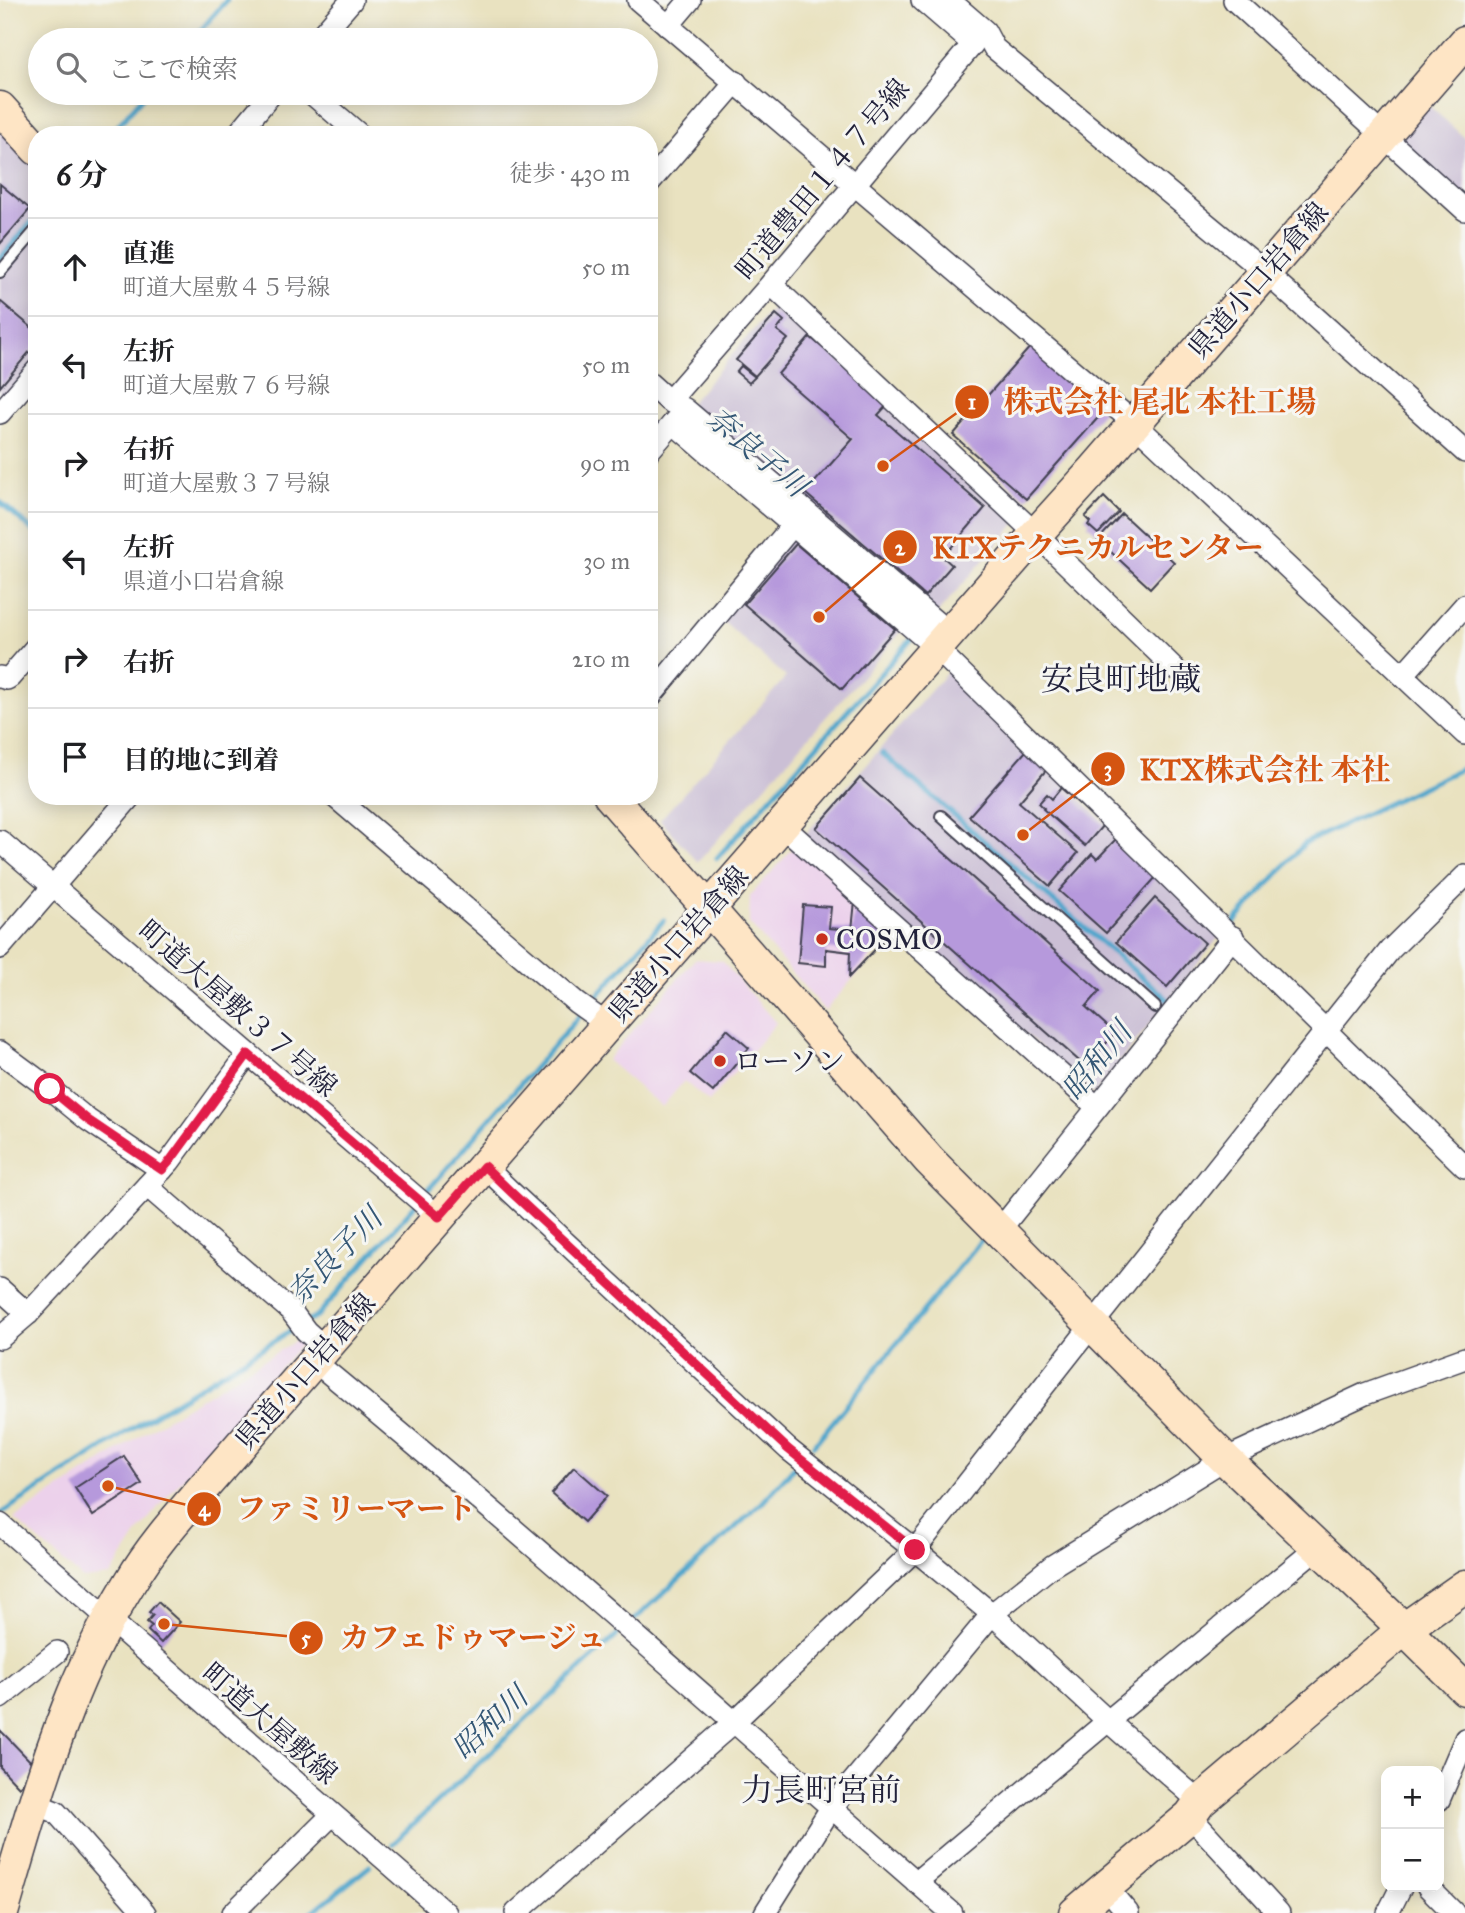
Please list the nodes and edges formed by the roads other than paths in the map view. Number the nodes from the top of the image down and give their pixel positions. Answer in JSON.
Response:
{"nodes":[{"id":1,"x":352,"y":0,"type":"edge"},
{"id":2,"x":638,"y":0,"type":"edge"},
{"id":3,"x":690,"y":0,"type":"edge"},
{"id":4,"x":922,"y":0,"type":"edge"},
{"id":5,"x":949,"y":0,"type":"edge"},
{"id":6,"x":1238,"y":1,"type":"edge"},
{"id":7,"x":668,"y":26,"type":"junction"},
{"id":8,"x":328,"y":28,"type":"edge"},
{"id":9,"x":982,"y":37,"type":"junction"},
{"id":10,"x":1465,"y":42,"type":"edge"},
{"id":11,"x":736,"y":82,"type":"junction"},
{"id":12,"x":262,"y":105,"type":"edge"},
{"id":13,"x":325,"y":105,"type":"edge"},
{"id":14,"x":0,"y":108,"type":"edge"},
{"id":15,"x":244,"y":126,"type":"edge"},
{"id":16,"x":350,"y":126,"type":"edge"},
{"id":17,"x":1384,"y":135,"type":"junction"},
{"id":18,"x":28,"y":139,"type":"edge"},
{"id":19,"x":658,"y":173,"type":"edge"},
{"id":20,"x":859,"y":189,"type":"junction"},
{"id":21,"x":1465,"y":210,"type":"edge"},
{"id":22,"x":28,"y":239,"type":"edge"},
{"id":23,"x":0,"y":272,"type":"edge"},
{"id":24,"x":1265,"y":272,"type":"junction"},
{"id":25,"x":771,"y":284,"type":"junction"},
{"id":26,"x":28,"y":380,"type":"edge"},
{"id":27,"x":658,"y":392,"type":"edge"},
{"id":28,"x":676,"y":411,"type":"junction"},
{"id":29,"x":0,"y":413,"type":"edge"},
{"id":30,"x":1133,"y":422,"type":"junction"},
{"id":31,"x":658,"y":438,"type":"edge"},
{"id":32,"x":1465,"y":452,"type":"edge"},
{"id":33,"x":799,"y":519,"type":"junction"},
{"id":34,"x":1036,"y":534,"type":"junction"},
{"id":35,"x":1465,"y":605,"type":"edge"},
{"id":36,"x":943,"y":641,"type":"junction"},
{"id":37,"x":28,"y":656,"type":"edge"},
{"id":38,"x":1174,"y":668,"type":"dead end"},
{"id":39,"x":1403,"y":675,"type":"junction"},
{"id":40,"x":0,"y":677,"type":"edge"},
{"id":41,"x":658,"y":687,"type":"edge"},
{"id":42,"x":1465,"y":734,"type":"edge"},
{"id":43,"x":123,"y":805,"type":"edge"},
{"id":44,"x":350,"y":805,"type":"edge"},
{"id":45,"x":618,"y":805,"type":"edge"},
{"id":46,"x":941,"y":816,"type":"dead end"},
{"id":47,"x":782,"y":825,"type":"junction"},
{"id":48,"x":0,"y":841,"type":"edge"},
{"id":49,"x":1465,"y":876,"type":"edge"},
{"id":50,"x":53,"y":886,"type":"junction"},
{"id":51,"x":717,"y":917,"type":"junction"},
{"id":52,"x":1227,"y":932,"type":"junction"},
{"id":53,"x":0,"y":948,"type":"edge"},
{"id":54,"x":1155,"y":1007,"type":"dead end"},
{"id":55,"x":607,"y":1025,"type":"junction"},
{"id":56,"x":1325,"y":1031,"type":"junction"},
{"id":57,"x":0,"y":1052,"type":"edge"},
{"id":58,"x":248,"y":1054,"type":"junction"},
{"id":59,"x":1092,"y":1103,"type":"junction"},
{"id":60,"x":484,"y":1166,"type":"junction"},
{"id":61,"x":1465,"y":1167,"type":"edge"},
{"id":62,"x":162,"y":1170,"type":"junction"},
{"id":63,"x":147,"y":1186,"type":"junction"},
{"id":64,"x":439,"y":1217,"type":"junction"},
{"id":65,"x":994,"y":1226,"type":"junction"},
{"id":66,"x":0,"y":1289,"type":"edge"},
{"id":67,"x":28,"y":1314,"type":"junction"},
{"id":68,"x":1092,"y":1325,"type":"junction"},
{"id":69,"x":0,"y":1338,"type":"edge"},
{"id":70,"x":319,"y":1355,"type":"junction"},
{"id":71,"x":1465,"y":1358,"type":"edge"},
{"id":72,"x":1225,"y":1459,"type":"junction"},
{"id":73,"x":0,"y":1524,"type":"edge"},
{"id":74,"x":1318,"y":1547,"type":"junction"},
{"id":75,"x":915,"y":1550,"type":"junction"},
{"id":76,"x":1465,"y":1586,"type":"edge"},
{"id":77,"x":992,"y":1614,"type":"junction"},
{"id":78,"x":109,"y":1620,"type":"junction"},
{"id":79,"x":1404,"y":1629,"type":"junction"},
{"id":80,"x":57,"y":1652,"type":"dead end"},
{"id":81,"x":1465,"y":1689,"type":"edge"},
{"id":82,"x":0,"y":1698,"type":"edge"},
{"id":83,"x":1108,"y":1721,"type":"junction"},
{"id":84,"x":734,"y":1722,"type":"junction"},
{"id":85,"x":1465,"y":1739,"type":"edge"},
{"id":86,"x":1444,"y":1788,"type":"edge"},
{"id":87,"x":36,"y":1804,"type":"junction"},
{"id":88,"x":831,"y":1808,"type":"junction"},
{"id":89,"x":1195,"y":1809,"type":"junction"},
{"id":90,"x":332,"y":1815,"type":"junction"},
{"id":91,"x":11,"y":1845,"type":"edge"},
{"id":92,"x":916,"y":1882,"type":"junction"},
{"id":93,"x":1106,"y":1886,"type":"junction"},
{"id":94,"x":1398,"y":1892,"type":"edge"},
{"id":95,"x":1433,"y":1892,"type":"edge"},
{"id":96,"x":2,"y":1913,"type":"edge"},
{"id":97,"x":145,"y":1913,"type":"edge"},
{"id":98,"x":233,"y":1913,"type":"edge"},
{"id":99,"x":446,"y":1913,"type":"edge"},
{"id":100,"x":516,"y":1913,"type":"edge"},
{"id":101,"x":765,"y":1913,"type":"edge"},
{"id":102,"x":952,"y":1913,"type":"edge"},
{"id":103,"x":1074,"y":1913,"type":"edge"},
{"id":104,"x":1128,"y":1913,"type":"edge"},
{"id":105,"x":1279,"y":1913,"type":"edge"},
{"id":106,"x":1388,"y":1913,"type":"edge"},
{"id":107,"x":1454,"y":1913,"type":"edge"}],
"edges":[{"from":1,"to":8,"type":"street"},
{"from":2,"to":7,"type":"street"},
{"from":3,"to":7,"type":"street"},
{"from":4,"to":9,"type":"street"},
{"from":5,"to":9,"type":"street"},
{"from":6,"to":17,"type":"street"},
{"from":7,"to":11,"type":"street"},
{"from":9,"to":20,"type":"street","name":"町道豊田１４７号線"},
{"from":9,"to":24,"type":"street"},
{"from":10,"to":17,"type":"main road","name":"県道小口岩倉線"},
{"from":11,"to":19,"type":"street"},
{"from":11,"to":20,"type":"street"},
{"from":12,"to":15,"type":"street"},
{"from":13,"to":16,"type":"street"},
{"from":14,"to":18,"type":"main road"},
{"from":17,"to":21,"type":"street"},
{"from":17,"to":24,"type":"main road","name":"県道小口岩倉線"},
{"from":20,"to":25,"type":"street","name":"町道豊田１４７号線"},
{"from":20,"to":30,"type":"street"},
{"from":22,"to":23,"type":"lane"},
{"from":24,"to":30,"type":"main road","name":"県道小口岩倉線"},
{"from":24,"to":32,"type":"street"},
{"from":25,"to":28,"type":"street","name":"町道豊田１４７号線"},
{"from":25,"to":34,"type":"street"},
{"from":26,"to":29,"type":"street"},
{"from":27,"to":28,"type":"street"},
{"from":28,"to":31,"type":"street","name":"町道豊田１４７号線"},
{"from":28,"to":33,"type":"street"},
{"from":30,"to":34,"type":"main road","name":"県道小口岩倉線"},
{"from":30,"to":39,"type":"street"},
{"from":33,"to":36,"type":"street"},
{"from":33,"to":41,"type":"street"},
{"from":34,"to":36,"type":"main road","name":"県道小口岩倉線"},
{"from":34,"to":38,"type":"street"},
{"from":35,"to":39,"type":"street"},
{"from":36,"to":47,"type":"main road","name":"県道小口岩倉線"},
{"from":36,"to":52,"type":"street"},
{"from":37,"to":40,"type":"street"},
{"from":39,"to":42,"type":"street"},
{"from":43,"to":50,"type":"street"},
{"from":44,"to":55,"type":"street"},
{"from":45,"to":51,"type":"main road"},
{"from":46,"to":54,"type":"lane"},
{"from":47,"to":51,"type":"main road","name":"県道小口岩倉線"},
{"from":47,"to":59,"type":"street"},
{"from":48,"to":50,"type":"street","name":"町道大屋敷３７号線"},
{"from":49,"to":56,"type":"street"},
{"from":50,"to":53,"type":"street"},
{"from":50,"to":58,"type":"street","name":"町道大屋敷３７号線"},
{"from":51,"to":55,"type":"main road","name":"県道小口岩倉線"},
{"from":51,"to":65,"type":"main road"},
{"from":52,"to":56,"type":"street"},
{"from":52,"to":59,"type":"street"},
{"from":55,"to":60,"type":"main road","name":"県道小口岩倉線"},
{"from":56,"to":61,"type":"street"},
{"from":56,"to":68,"type":"street"},
{"from":57,"to":62,"type":"street"},
{"from":58,"to":62,"type":"street"},
{"from":58,"to":64,"type":"street","name":"町道大屋敷３７号線"},
{"from":59,"to":65,"type":"street"},
{"from":60,"to":64,"type":"main road","name":"県道小口岩倉線"},
{"from":60,"to":75,"type":"street"},
{"from":62,"to":63,"type":"street"},
{"from":63,"to":67,"type":"street"},
{"from":63,"to":70,"type":"street"},
{"from":64,"to":70,"type":"main road","name":"県道小口岩倉線"},
{"from":65,"to":68,"type":"main road"},
{"from":66,"to":67,"type":"street"},
{"from":67,"to":69,"type":"street"},
{"from":68,"to":72,"type":"main road"},
{"from":68,"to":75,"type":"street"},
{"from":70,"to":78,"type":"main road","name":"県道小口岩倉線"},
{"from":70,"to":84,"type":"street"},
{"from":71,"to":72,"type":"street"},
{"from":72,"to":74,"type":"main road"},
{"from":72,"to":77,"type":"street"},
{"from":73,"to":78,"type":"street","name":"町道大屋敷線"},
{"from":74,"to":79,"type":"main road"},
{"from":74,"to":83,"type":"street"},
{"from":75,"to":77,"type":"street"},
{"from":75,"to":84,"type":"street"},
{"from":76,"to":79,"type":"main road"},
{"from":77,"to":83,"type":"street"},
{"from":77,"to":88,"type":"street"},
{"from":78,"to":87,"type":"main road","name":"県道小口岩倉線"},
{"from":78,"to":90,"type":"street","name":"町道大屋敷線"},
{"from":79,"to":81,"type":"main road"},
{"from":79,"to":89,"type":"main road"},
{"from":80,"to":82,"type":"street"},
{"from":83,"to":89,"type":"street"},
{"from":83,"to":92,"type":"street"},
{"from":84,"to":88,"type":"street"},
{"from":84,"to":100,"type":"street"},
{"from":85,"to":86,"type":"street"},
{"from":87,"to":91,"type":"main road","name":"県道小口岩倉線"},
{"from":87,"to":97,"type":"street"},
{"from":88,"to":92,"type":"street"},
{"from":88,"to":101,"type":"street"},
{"from":89,"to":93,"type":"main road"},
{"from":89,"to":105,"type":"street"},
{"from":90,"to":98,"type":"street"},
{"from":90,"to":99,"type":"street","name":"町道大屋敷線"},
{"from":91,"to":96,"type":"main road","name":"県道小口岩倉線"},
{"from":92,"to":102,"type":"street"},
{"from":93,"to":103,"type":"main road"},
{"from":93,"to":104,"type":"street"},
{"from":94,"to":106,"type":"street"},
{"from":95,"to":107,"type":"street"}]}
